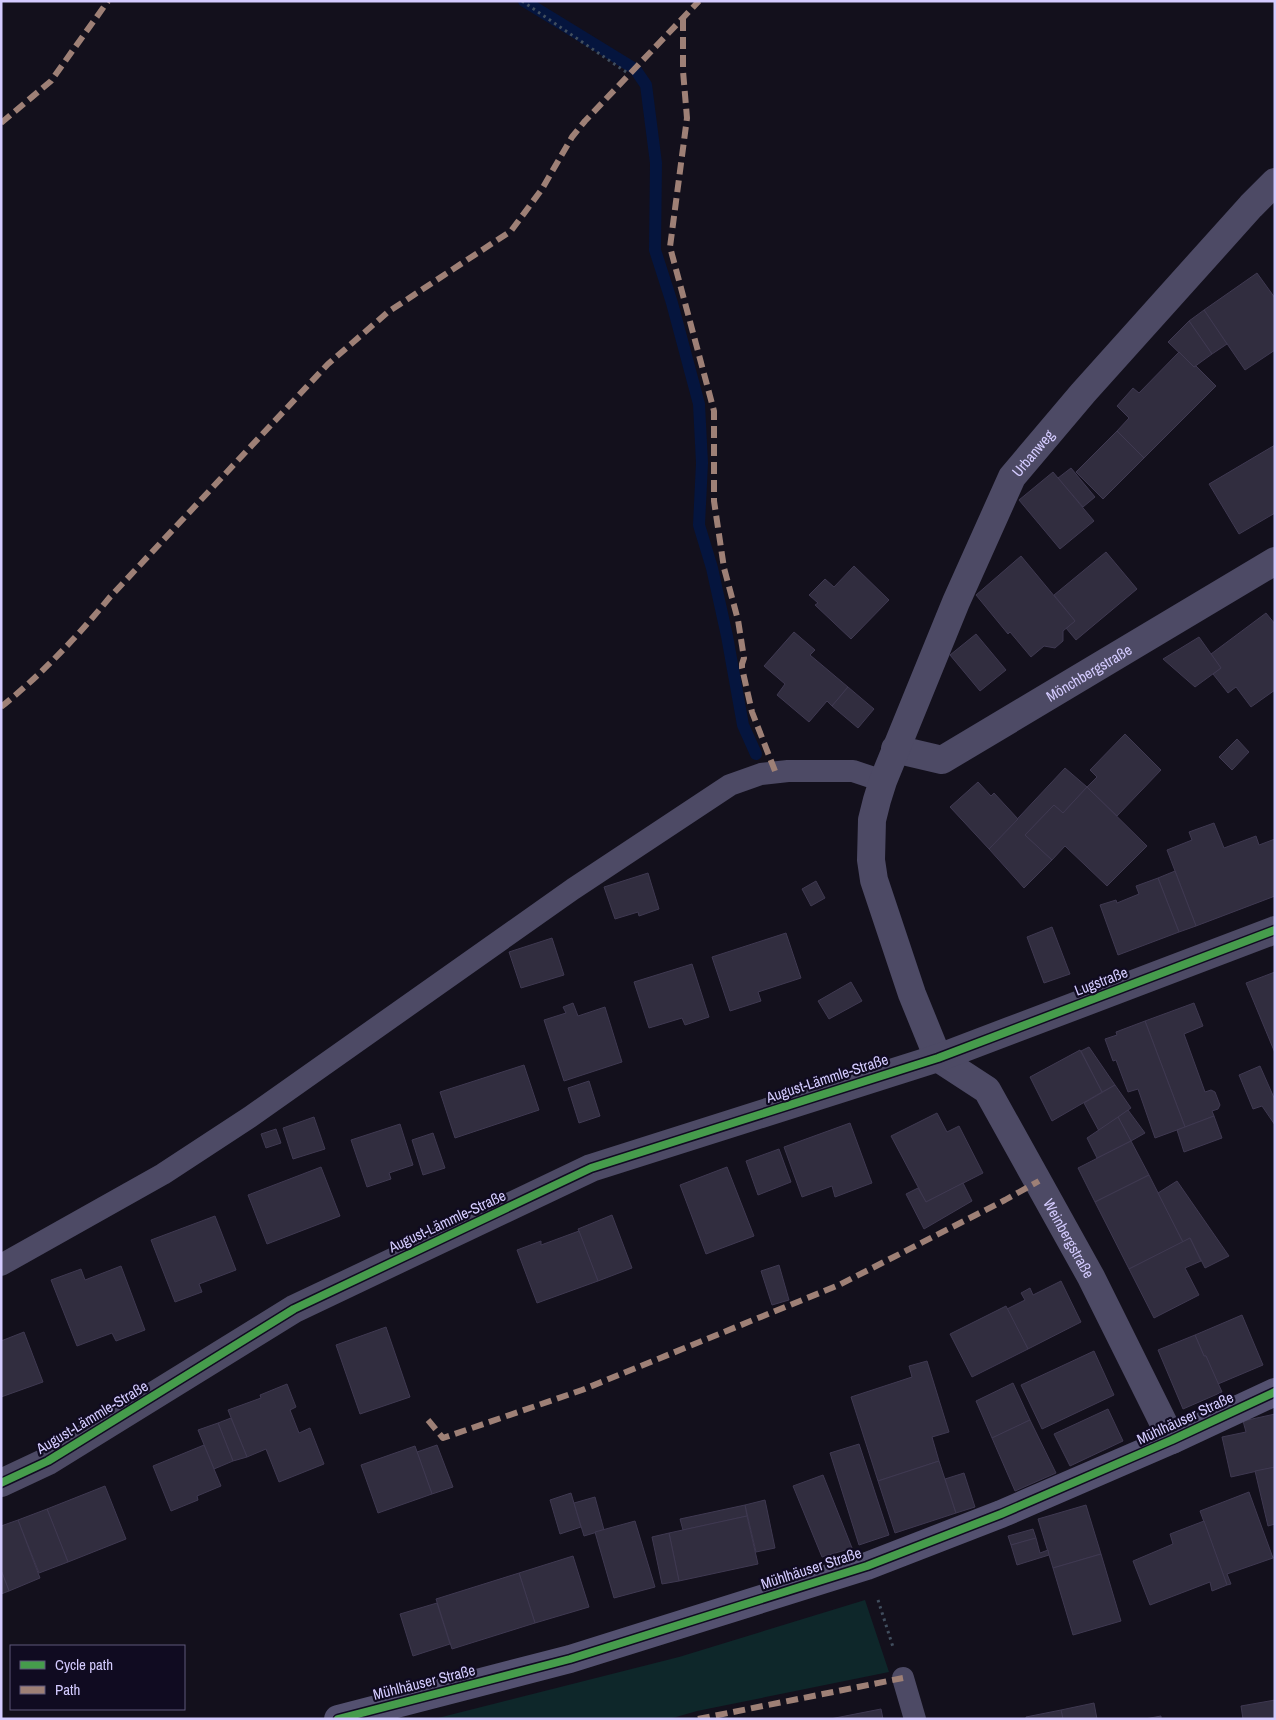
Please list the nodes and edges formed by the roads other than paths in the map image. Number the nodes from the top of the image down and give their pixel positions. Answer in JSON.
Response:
{"nodes":[{"id":1,"x":1275,"y":182,"type":"edge"},
{"id":2,"x":1275,"y":561,"type":"edge"},
{"id":3,"x":895,"y":749,"type":"junction"},
{"id":4,"x":884,"y":781,"type":"junction"},
{"id":5,"x":1275,"y":930,"type":"edge"},
{"id":6,"x":938,"y":1058,"type":"junction"},
{"id":7,"x":1,"y":1265,"type":"edge"},
{"id":8,"x":1275,"y":1392,"type":"edge"},
{"id":9,"x":1172,"y":1440,"type":"junction"},
{"id":10,"x":1,"y":1483,"type":"edge"},
{"id":11,"x":903,"y":1678,"type":"dead end"},
{"id":12,"x":338,"y":1719,"type":"edge"},
{"id":13,"x":915,"y":1719,"type":"edge"}],
"edges":[{"from":1,"to":3,"type":"street","name":"Urbanweg"},
{"from":2,"to":3,"type":"street","name":"Mönchbergstraße"},
{"from":3,"to":4,"type":"street","name":"Urbanweg"},
{"from":4,"to":6,"type":"street"},
{"from":4,"to":7,"type":"lane"},
{"from":5,"to":6,"type":"street","name":"Lugstraße"},
{"from":6,"to":9,"type":"street","name":"Weinbergstraße"},
{"from":6,"to":10,"type":"street","name":"August-Lämmle-Straße"},
{"from":8,"to":9,"type":"street","name":"Mühlhäuser Straße"},
{"from":9,"to":12,"type":"street","name":"Mühlhäuser Straße"},
{"from":11,"to":13,"type":"lane"}]}
